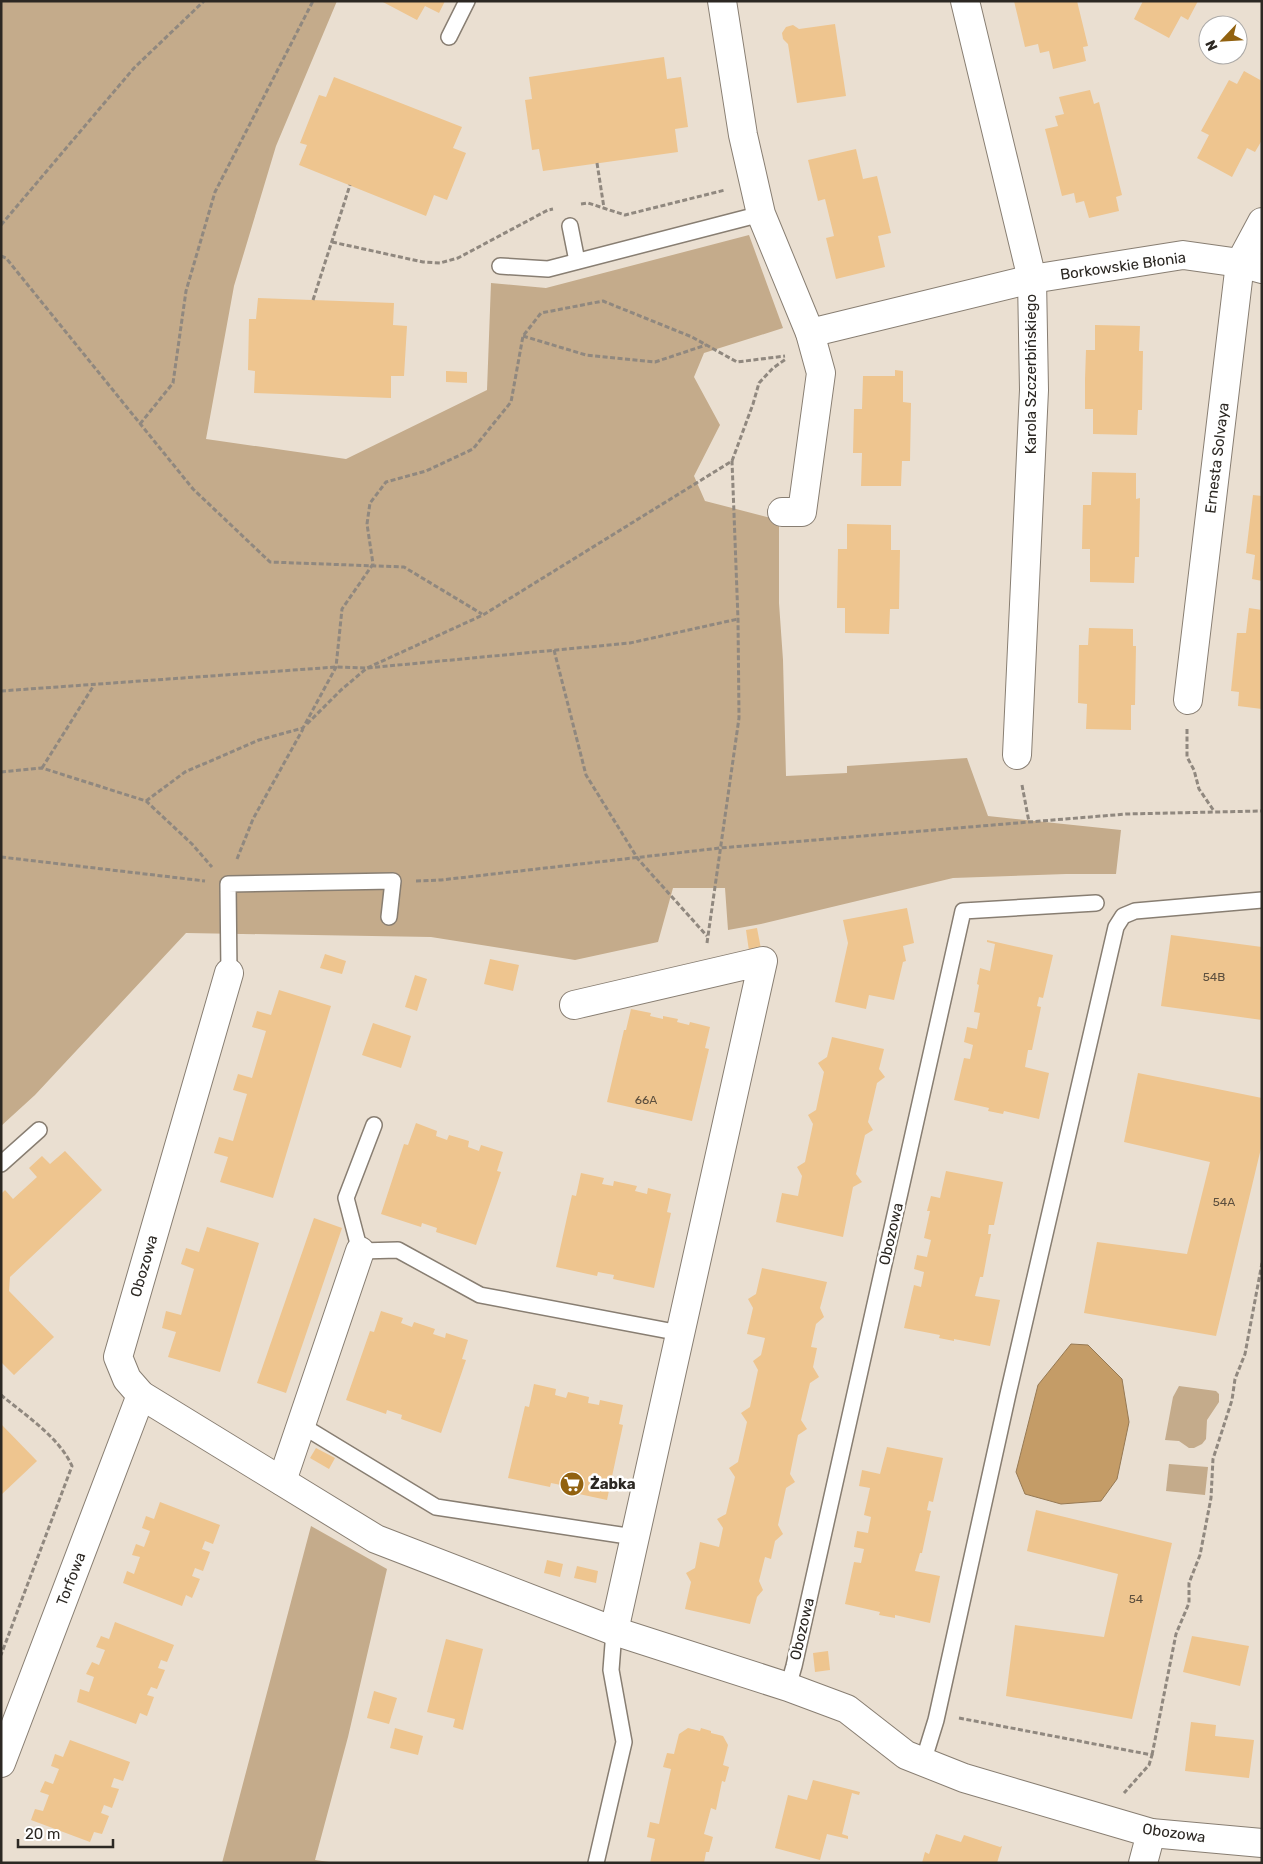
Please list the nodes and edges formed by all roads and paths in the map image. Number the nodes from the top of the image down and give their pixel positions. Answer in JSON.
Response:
{"nodes":[{"id":1,"x":204,"y":1,"type":"edge"},
{"id":2,"x":313,"y":1,"type":"edge"},
{"id":3,"x":467,"y":1,"type":"edge"},
{"id":4,"x":722,"y":1,"type":"edge"},
{"id":5,"x":965,"y":1,"type":"edge"},
{"id":6,"x":449,"y":37,"type":"dead end"},
{"id":7,"x":597,"y":163,"type":"dead end"},
{"id":8,"x":350,"y":185,"type":"dead end"},
{"id":9,"x":604,"y":208,"type":"dead end"},
{"id":10,"x":761,"y":214,"type":"junction"},
{"id":11,"x":1262,"y":222,"type":"edge"},
{"id":12,"x":1,"y":225,"type":"edge"},
{"id":13,"x":570,"y":226,"type":"dead end"},
{"id":14,"x":1,"y":256,"type":"edge"},
{"id":15,"x":577,"y":261,"type":"junction"},
{"id":16,"x":500,"y":266,"type":"dead end"},
{"id":17,"x":1251,"y":266,"type":"edge"},
{"id":18,"x":1032,"y":279,"type":"junction"},
{"id":19,"x":313,"y":300,"type":"dead end"},
{"id":20,"x":810,"y":332,"type":"junction"},
{"id":21,"x":523,"y":336,"type":"junction"},
{"id":22,"x":706,"y":345,"type":"junction"},
{"id":23,"x":140,"y":424,"type":"junction"},
{"id":24,"x":732,"y":461,"type":"junction"},
{"id":25,"x":782,"y":512,"type":"dead end"},
{"id":26,"x":373,"y":564,"type":"junction"},
{"id":27,"x":483,"y":615,"type":"junction"},
{"id":28,"x":738,"y":618,"type":"junction"},
{"id":29,"x":554,"y":650,"type":"junction"},
{"id":30,"x":336,"y":667,"type":"junction"},
{"id":31,"x":367,"y":668,"type":"junction"},
{"id":32,"x":94,"y":684,"type":"junction"},
{"id":33,"x":1,"y":691,"type":"edge"},
{"id":34,"x":1188,"y":700,"type":"joint"},
{"id":35,"x":303,"y":728,"type":"junction"},
{"id":36,"x":1017,"y":754,"type":"joint"},
{"id":37,"x":42,"y":768,"type":"junction"},
{"id":38,"x":1,"y":772,"type":"edge"},
{"id":39,"x":146,"y":801,"type":"junction"},
{"id":40,"x":1262,"y":811,"type":"edge"},
{"id":41,"x":1214,"y":812,"type":"junction"},
{"id":42,"x":1029,"y":822,"type":"junction"},
{"id":43,"x":720,"y":848,"type":"junction"},
{"id":44,"x":1,"y":857,"type":"edge"},
{"id":45,"x":638,"y":859,"type":"junction"},
{"id":46,"x":393,"y":881,"type":"junction"},
{"id":47,"x":228,"y":884,"type":"junction"},
{"id":48,"x":1262,"y":900,"type":"edge"},
{"id":49,"x":1096,"y":903,"type":"dead end"},
{"id":50,"x":389,"y":917,"type":"dead end"},
{"id":51,"x":708,"y":936,"type":"junction"},
{"id":52,"x":229,"y":973,"type":"joint"},
{"id":53,"x":701,"y":976,"type":"junction"},
{"id":54,"x":574,"y":1005,"type":"dead end"},
{"id":55,"x":374,"y":1125,"type":"dead end"},
{"id":56,"x":39,"y":1130,"type":"dead end"},
{"id":57,"x":1,"y":1164,"type":"edge"},
{"id":58,"x":360,"y":1251,"type":"junction"},
{"id":59,"x":1262,"y":1263,"type":"edge"},
{"id":60,"x":680,"y":1333,"type":"junction"},
{"id":61,"x":1,"y":1395,"type":"edge"},
{"id":62,"x":141,"y":1395,"type":"junction"},
{"id":63,"x":301,"y":1425,"type":"junction"},
{"id":64,"x":282,"y":1481,"type":"junction"},
{"id":65,"x":634,"y":1537,"type":"junction"},
{"id":66,"x":614,"y":1631,"type":"junction"},
{"id":67,"x":1,"y":1655,"type":"edge"},
{"id":68,"x":788,"y":1687,"type":"junction"},
{"id":69,"x":937,"y":1714,"type":"junction"},
{"id":70,"x":1152,"y":1756,"type":"junction"},
{"id":71,"x":923,"y":1762,"type":"junction"},
{"id":72,"x":1,"y":1763,"type":"edge"},
{"id":73,"x":1102,"y":1818,"type":"junction"},
{"id":74,"x":1151,"y":1832,"type":"junction"},
{"id":75,"x":1262,"y":1843,"type":"edge"},
{"id":76,"x":596,"y":1863,"type":"edge"},
{"id":77,"x":1142,"y":1863,"type":"edge"}],
"edges":[{"from":1,"to":12,"type":"path"},
{"from":2,"to":23,"type":"path"},
{"from":3,"to":6,"type":"lane"},
{"from":4,"to":10,"type":"street"},
{"from":5,"to":18,"type":"street","name":"Karola Szczerbińskiego"},
{"from":7,"to":9,"type":"path"},
{"from":8,"to":19,"type":"path"},
{"from":10,"to":15,"type":"lane"},
{"from":10,"to":20,"type":"street"},
{"from":11,"to":17,"type":"street","name":"Ernesta Solvaya"},
{"from":13,"to":15,"type":"lane"},
{"from":14,"to":23,"type":"path"},
{"from":15,"to":16,"type":"lane"},
{"from":17,"to":18,"type":"street","name":"Borkowskie Błonia"},
{"from":17,"to":34,"type":"street","name":"Ernesta Solvaya"},
{"from":18,"to":20,"type":"street","name":"Borkowskie Błonia"},
{"from":18,"to":36,"type":"street","name":"Karola Szczerbińskiego"},
{"from":20,"to":25,"type":"street"},
{"from":21,"to":22,"type":"path"},
{"from":21,"to":22,"type":"path"},
{"from":21,"to":26,"type":"path"},
{"from":22,"to":24,"type":"path"},
{"from":23,"to":26,"type":"path"},
{"from":24,"to":27,"type":"path"},
{"from":24,"to":28,"type":"path"},
{"from":26,"to":27,"type":"path"},
{"from":26,"to":30,"type":"path"},
{"from":27,"to":31,"type":"path"},
{"from":28,"to":29,"type":"path"},
{"from":28,"to":43,"type":"path"},
{"from":29,"to":31,"type":"path"},
{"from":29,"to":45,"type":"path"},
{"from":30,"to":31,"type":"path"},
{"from":30,"to":32,"type":"path"},
{"from":30,"to":35,"type":"path"},
{"from":31,"to":35,"type":"path"},
{"from":32,"to":33,"type":"path"},
{"from":32,"to":37,"type":"path"},
{"from":34,"to":41,"type":"path"},
{"from":35,"to":39,"type":"path"},
{"from":35,"to":47,"type":"path"},
{"from":36,"to":42,"type":"path"},
{"from":37,"to":38,"type":"path"},
{"from":37,"to":39,"type":"path"},
{"from":39,"to":47,"type":"path"},
{"from":40,"to":41,"type":"path"},
{"from":41,"to":42,"type":"path"},
{"from":42,"to":43,"type":"path"},
{"from":43,"to":45,"type":"path"},
{"from":43,"to":51,"type":"path"},
{"from":44,"to":47,"type":"path"},
{"from":45,"to":46,"type":"path"},
{"from":45,"to":51,"type":"path"},
{"from":46,"to":47,"type":"lane"},
{"from":46,"to":50,"type":"lane"},
{"from":47,"to":52,"type":"lane"},
{"from":48,"to":69,"type":"lane"},
{"from":49,"to":68,"type":"lane","name":"Obozowa"},
{"from":51,"to":53,"type":"path"},
{"from":52,"to":62,"type":"street","name":"Obozowa"},
{"from":53,"to":54,"type":"street"},
{"from":53,"to":60,"type":"street"},
{"from":55,"to":58,"type":"lane"},
{"from":56,"to":57,"type":"lane"},
{"from":58,"to":60,"type":"lane"},
{"from":58,"to":63,"type":"street"},
{"from":59,"to":70,"type":"path"},
{"from":60,"to":65,"type":"street"},
{"from":61,"to":67,"type":"path"},
{"from":62,"to":64,"type":"street","name":"Obozowa"},
{"from":62,"to":72,"type":"street","name":"Torfowa"},
{"from":63,"to":64,"type":"street"},
{"from":63,"to":65,"type":"lane"},
{"from":64,"to":66,"type":"street","name":"Obozowa"},
{"from":65,"to":66,"type":"street"},
{"from":66,"to":68,"type":"street","name":"Obozowa"},
{"from":66,"to":76,"type":"lane"},
{"from":68,"to":71,"type":"street","name":"Obozowa"},
{"from":69,"to":70,"type":"path"},
{"from":69,"to":71,"type":"lane"},
{"from":70,"to":73,"type":"path"},
{"from":71,"to":73,"type":"street","name":"Obozowa"},
{"from":73,"to":74,"type":"street","name":"Obozowa"},
{"from":74,"to":75,"type":"street","name":"Obozowa"},
{"from":74,"to":77,"type":"street"}]}
